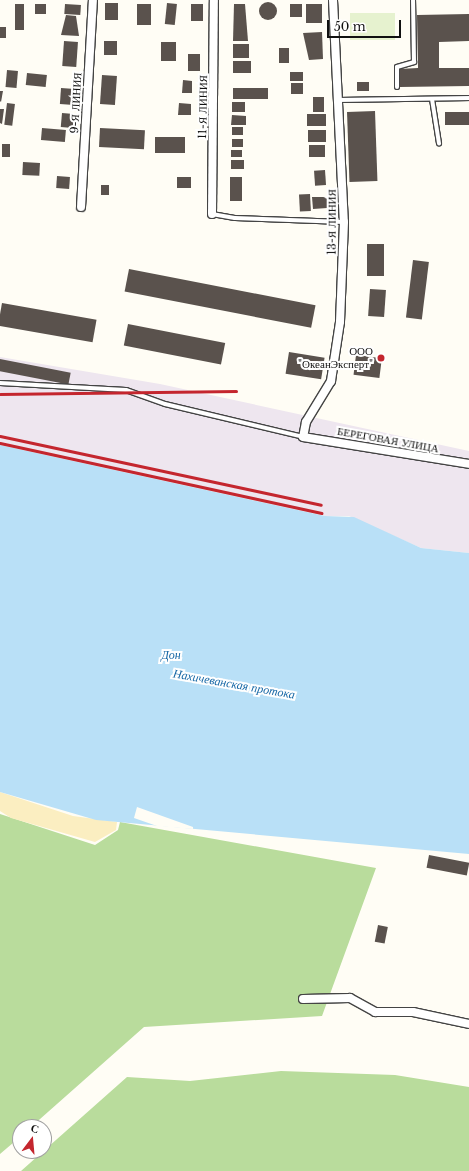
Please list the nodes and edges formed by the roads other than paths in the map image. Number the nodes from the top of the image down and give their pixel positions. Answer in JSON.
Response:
{"nodes":[{"id":1,"x":93,"y":0,"type":"edge"},
{"id":2,"x":214,"y":0,"type":"edge"},
{"id":3,"x":333,"y":0,"type":"edge"},
{"id":4,"x":413,"y":0,"type":"edge"},
{"id":5,"x":397,"y":87,"type":"dead end"},
{"id":6,"x":469,"y":98,"type":"edge"},
{"id":7,"x":432,"y":99,"type":"junction"},
{"id":8,"x":340,"y":100,"type":"junction"},
{"id":9,"x":439,"y":144,"type":"dead end"},
{"id":10,"x":81,"y":207,"type":"dead end"},
{"id":11,"x":212,"y":214,"type":"joint"},
{"id":12,"x":344,"y":222,"type":"junction"},
{"id":13,"x":0,"y":383,"type":"edge"},
{"id":14,"x":303,"y":437,"type":"junction"},
{"id":15,"x":469,"y":464,"type":"edge"},
{"id":16,"x":303,"y":999,"type":"dead end"},
{"id":17,"x":469,"y":1024,"type":"edge"}],
"edges":[{"from":1,"to":10,"type":"street","name":"9-Я ЛИНИЯ"},
{"from":2,"to":11,"type":"street","name":"11-Я ЛИНИЯ"},
{"from":3,"to":8,"type":"street","name":"13-Я ЛИНИЯ"},
{"from":4,"to":5,"type":"lane"},
{"from":6,"to":7,"type":"lane"},
{"from":7,"to":8,"type":"lane"},
{"from":7,"to":9,"type":"lane"},
{"from":8,"to":12,"type":"street","name":"13-Я ЛИНИЯ"},
{"from":11,"to":12,"type":"lane"},
{"from":12,"to":14,"type":"street","name":"13-Я ЛИНИЯ"},
{"from":13,"to":14,"type":"lane"},
{"from":14,"to":15,"type":"street","name":"БЕРЕГОВАЯ УЛИЦА"},
{"from":16,"to":17,"type":"street"}]}
